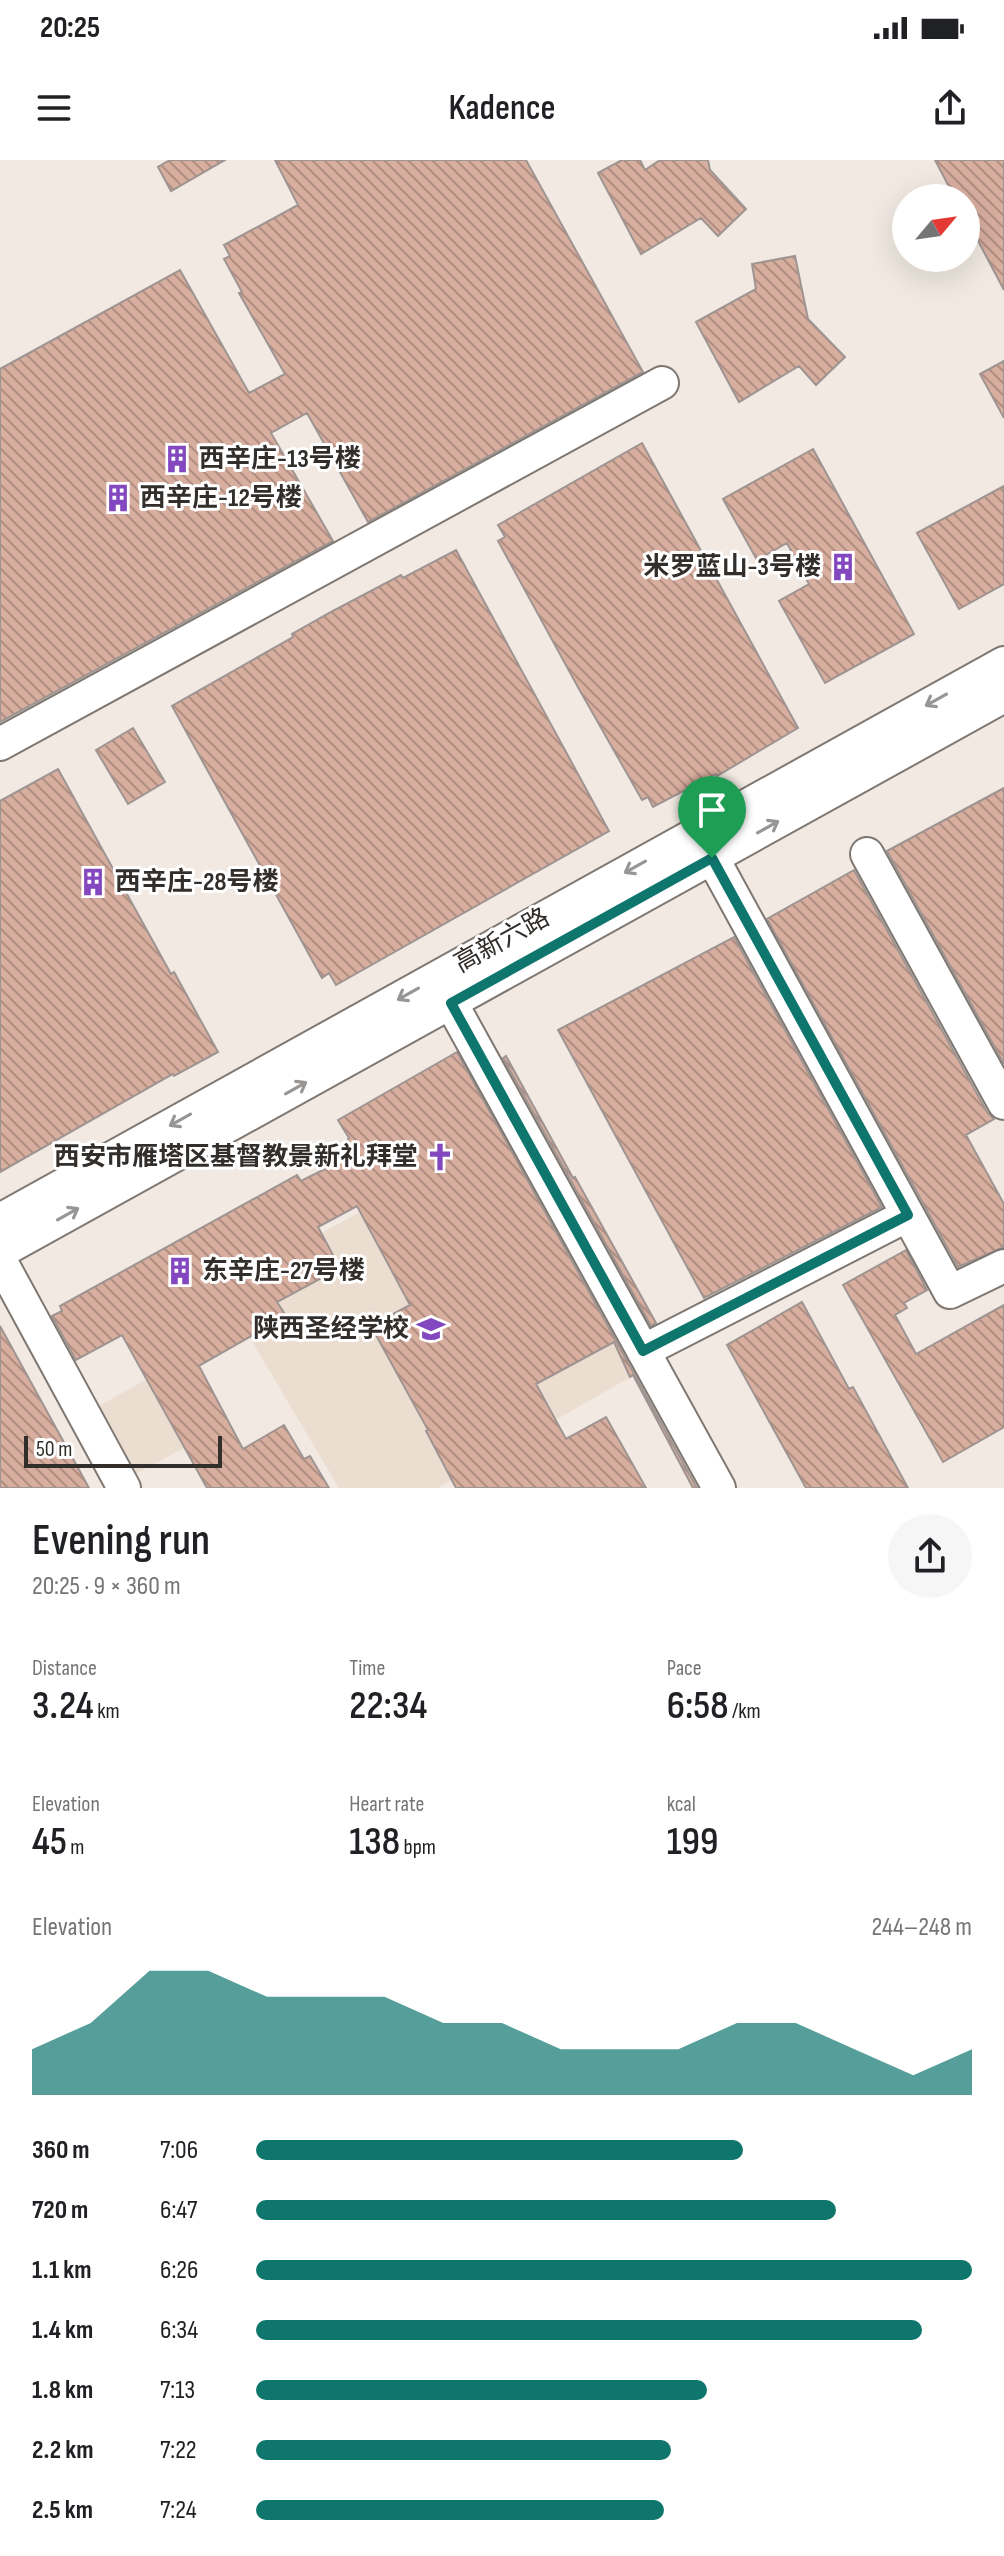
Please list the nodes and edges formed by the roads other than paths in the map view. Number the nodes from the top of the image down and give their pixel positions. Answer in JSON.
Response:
{"nodes":[{"id":1,"x":662,"y":383,"type":"dead end"},
{"id":2,"x":1004,"y":663,"type":"edge"},
{"id":3,"x":1004,"y":696,"type":"edge"},
{"id":4,"x":0,"y":744,"type":"edge"},
{"id":5,"x":705,"y":845,"type":"junction"},
{"id":6,"x":867,"y":854,"type":"dead end"},
{"id":7,"x":451,"y":1003,"type":"junction"},
{"id":8,"x":1004,"y":1103,"type":"edge"},
{"id":9,"x":908,"y":1215,"type":"junction"},
{"id":10,"x":0,"y":1220,"type":"edge"},
{"id":11,"x":0,"y":1252,"type":"edge"},
{"id":12,"x":0,"y":1260,"type":"edge"},
{"id":13,"x":1004,"y":1266,"type":"edge"},
{"id":14,"x":643,"y":1351,"type":"junction"},
{"id":15,"x":124,"y":1488,"type":"edge"},
{"id":16,"x":719,"y":1488,"type":"edge"}],
"edges":[{"from":1,"to":4,"type":"street"},
{"from":2,"to":5,"type":"street","name":"高新六路","one_way":true},
{"from":5,"to":3,"type":"street","name":"高新六路","one_way":true},
{"from":5,"to":7,"type":"street","name":"高新六路"},
{"from":5,"to":9,"type":"street"},
{"from":5,"to":10,"type":"street","name":"高新六路","one_way":true},
{"from":6,"to":8,"type":"street"},
{"from":11,"to":7,"type":"street","name":"高新六路","one_way":true},
{"from":7,"to":14,"type":"street"},
{"from":9,"to":13,"type":"street"},
{"from":9,"to":14,"type":"street"},
{"from":12,"to":15,"type":"street"},
{"from":14,"to":16,"type":"street"}]}
